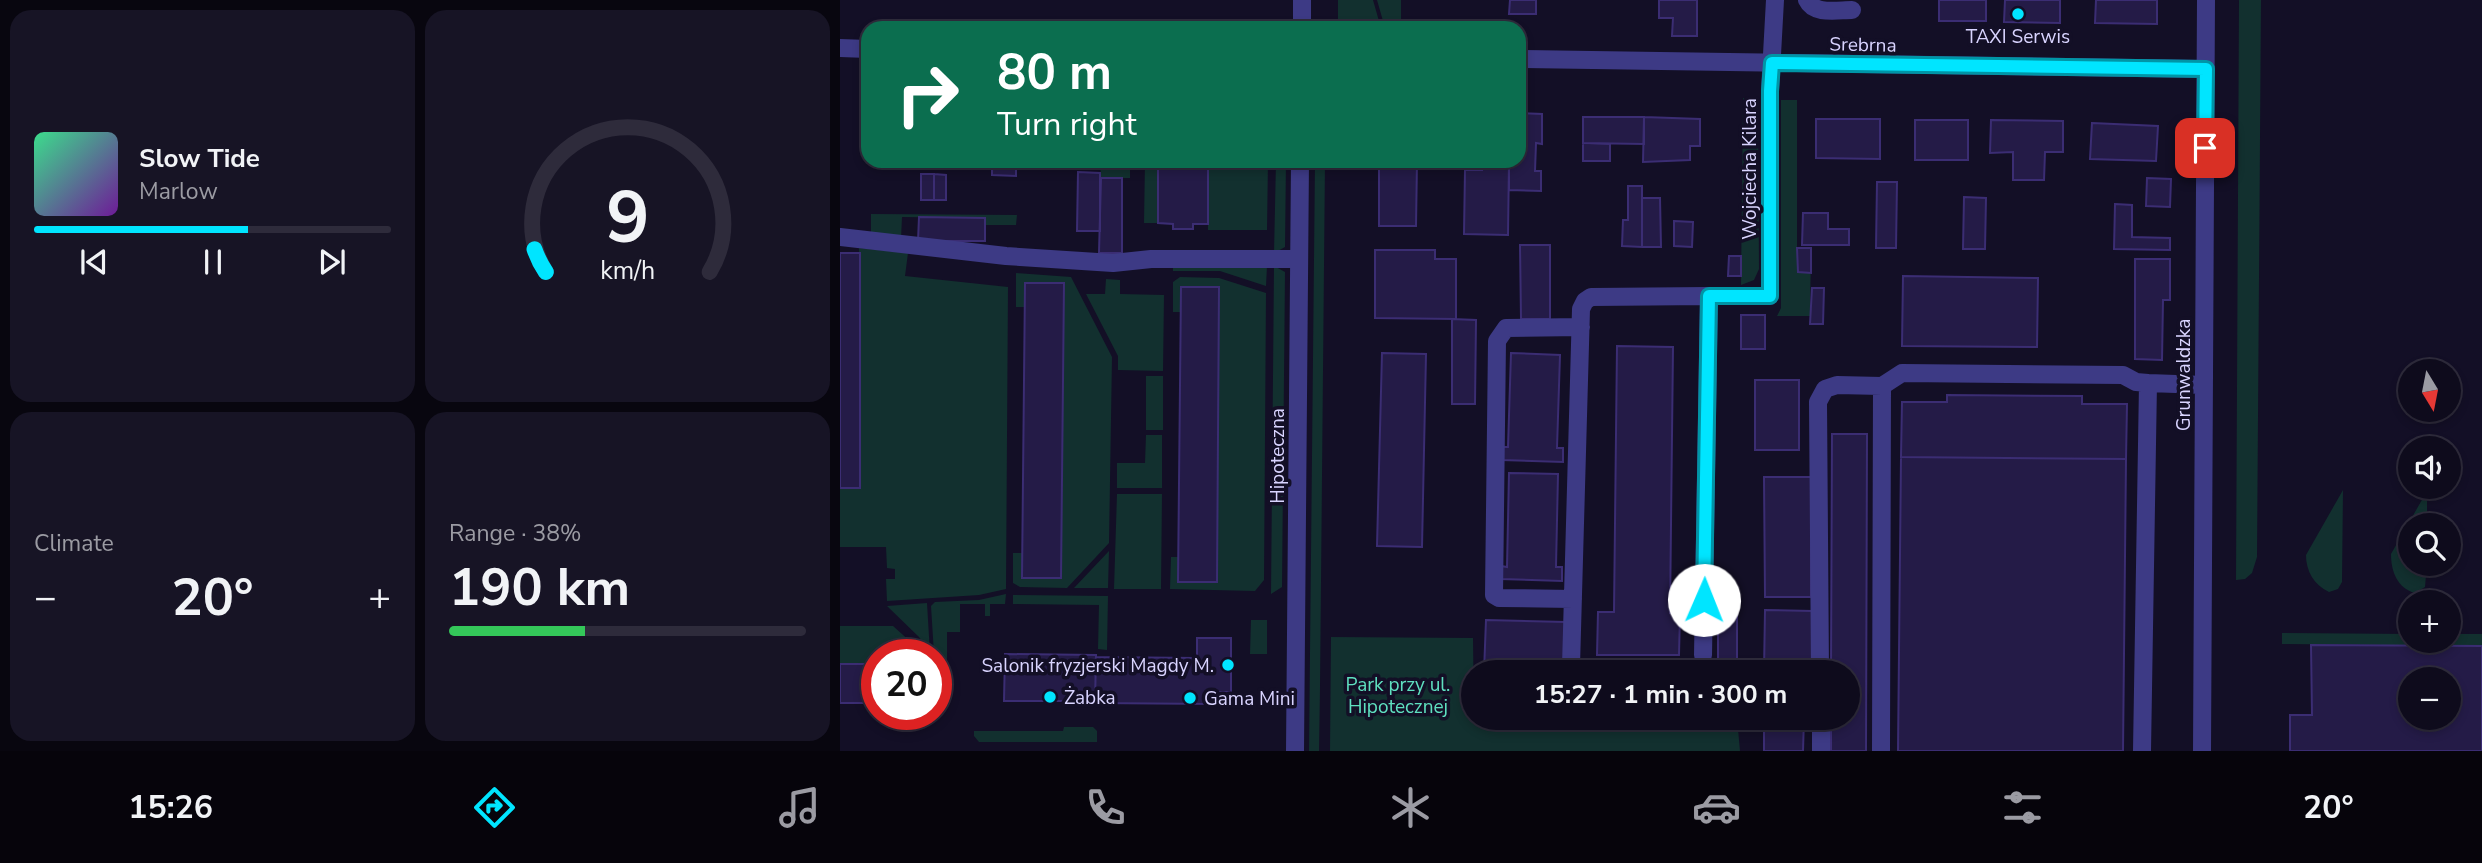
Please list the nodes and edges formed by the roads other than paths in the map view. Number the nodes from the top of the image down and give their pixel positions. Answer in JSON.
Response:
{"nodes":[{"id":1,"x":1302,"y":0,"type":"edge"},
{"id":2,"x":1775,"y":0,"type":"edge"},
{"id":3,"x":1807,"y":0,"type":"edge"},
{"id":4,"x":2206,"y":0,"type":"edge"},
{"id":5,"x":1852,"y":10,"type":"dead end"},
{"id":6,"x":1302,"y":21,"type":"edge"},
{"id":7,"x":840,"y":48,"type":"edge"},
{"id":8,"x":861,"y":48,"type":"edge"},
{"id":9,"x":1526,"y":59,"type":"edge"},
{"id":10,"x":1772,"y":63,"type":"junction"},
{"id":11,"x":2206,"y":69,"type":"junction"},
{"id":12,"x":1300,"y":168,"type":"edge"},
{"id":13,"x":840,"y":237,"type":"edge"},
{"id":14,"x":1299,"y":259,"type":"junction"},
{"id":15,"x":1709,"y":296,"type":"junction"},
{"id":16,"x":1581,"y":327,"type":"junction"},
{"id":17,"x":2148,"y":383,"type":"junction"},
{"id":18,"x":2204,"y":385,"type":"junction"},
{"id":19,"x":1882,"y":386,"type":"junction"},
{"id":20,"x":1573,"y":599,"type":"junction"},
{"id":21,"x":1703,"y":655,"type":"dead end"},
{"id":22,"x":1571,"y":660,"type":"edge"},
{"id":23,"x":1820,"y":660,"type":"edge"},
{"id":24,"x":1821,"y":730,"type":"edge"},
{"id":25,"x":1295,"y":751,"type":"edge"},
{"id":26,"x":1821,"y":751,"type":"edge"},
{"id":27,"x":1881,"y":751,"type":"edge"},
{"id":28,"x":2142,"y":751,"type":"edge"},
{"id":29,"x":2202,"y":751,"type":"edge"}],
"edges":[{"from":1,"to":6,"type":"street"},
{"from":2,"to":10,"type":"street","name":"Wojciecha Kilara"},
{"from":3,"to":5,"type":"street"},
{"from":4,"to":11,"type":"street","name":"Grunwaldzka"},
{"from":7,"to":8,"type":"street"},
{"from":9,"to":10,"type":"street","name":"Srebrna"},
{"from":10,"to":11,"type":"street","name":"Srebrna"},
{"from":10,"to":15,"type":"street","name":"Wojciecha Kilara"},
{"from":11,"to":18,"type":"street","name":"Grunwaldzka"},
{"from":12,"to":14,"type":"street","name":"Hipoteczna"},
{"from":13,"to":14,"type":"street"},
{"from":14,"to":25,"type":"street","name":"Hipoteczna"},
{"from":15,"to":16,"type":"street"},
{"from":15,"to":21,"type":"street"},
{"from":16,"to":20,"type":"street"},
{"from":16,"to":20,"type":"street"},
{"from":17,"to":18,"type":"street"},
{"from":17,"to":19,"type":"street"},
{"from":17,"to":28,"type":"street"},
{"from":18,"to":29,"type":"street","name":"Grunwaldzka"},
{"from":19,"to":23,"type":"street"},
{"from":19,"to":27,"type":"street"},
{"from":20,"to":22,"type":"street"},
{"from":24,"to":26,"type":"street"}]}
